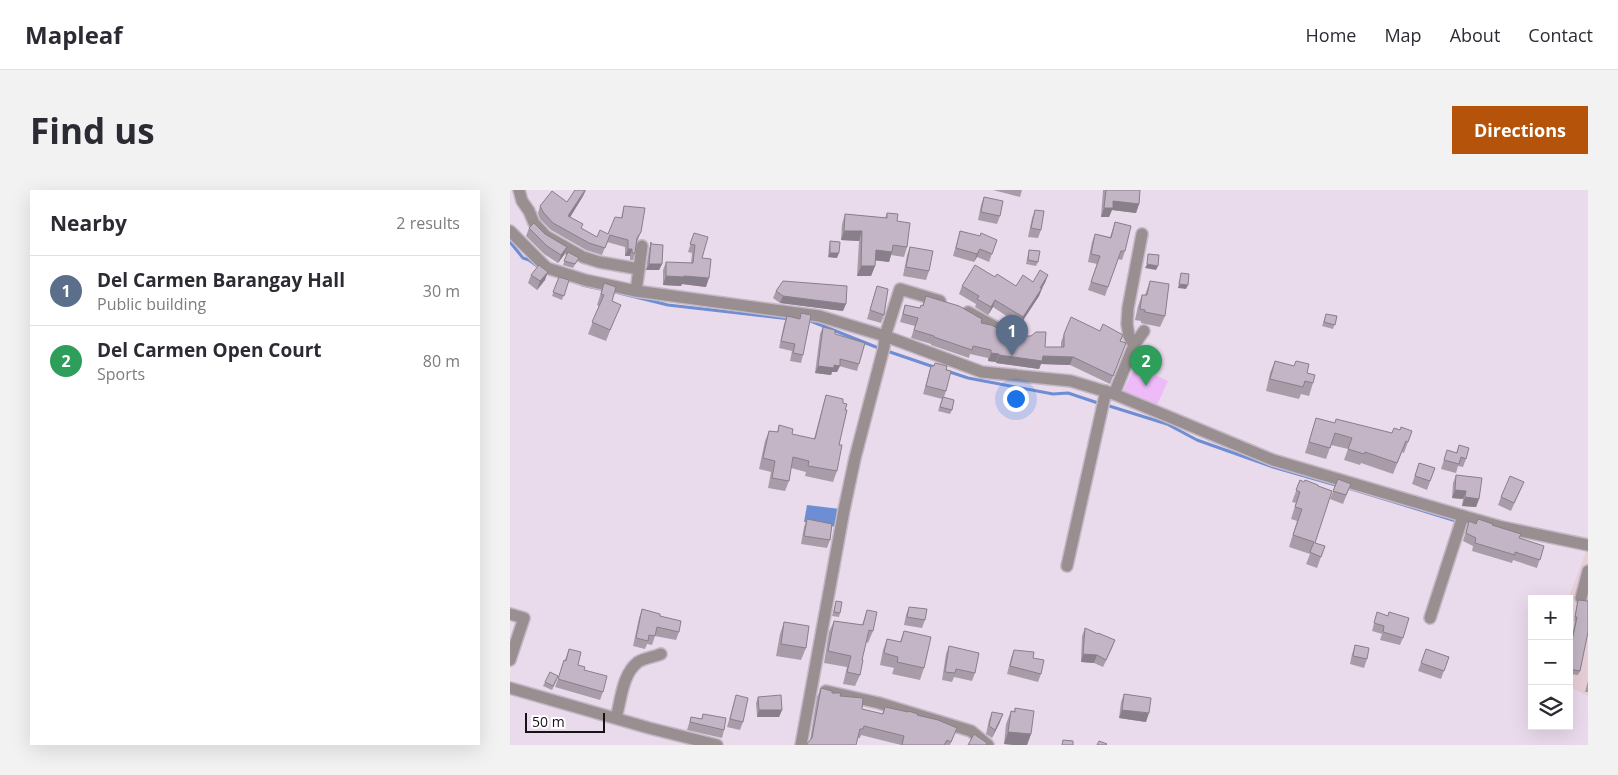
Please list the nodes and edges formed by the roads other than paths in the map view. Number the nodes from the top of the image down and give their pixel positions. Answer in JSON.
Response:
{"nodes":[{"id":1,"x":519,"y":190,"type":"edge"},
{"id":2,"x":510,"y":232,"type":"edge"},
{"id":3,"x":1142,"y":234,"type":"dead end"},
{"id":4,"x":642,"y":246,"type":"dead end"},
{"id":5,"x":640,"y":269,"type":"junction"},
{"id":6,"x":636,"y":291,"type":"junction"},
{"id":7,"x":1144,"y":331,"type":"dead end"},
{"id":8,"x":1017,"y":335,"type":"edge"},
{"id":9,"x":885,"y":336,"type":"junction"},
{"id":10,"x":1134,"y":346,"type":"junction"},
{"id":11,"x":1110,"y":393,"type":"junction"},
{"id":12,"x":1463,"y":516,"type":"junction"},
{"id":13,"x":1588,"y":545,"type":"edge"},
{"id":14,"x":1066,"y":566,"type":"dead end"},
{"id":15,"x":1588,"y":571,"type":"edge"},
{"id":16,"x":1581,"y":598,"type":"edge"},
{"id":17,"x":510,"y":614,"type":"edge"},
{"id":18,"x":1430,"y":618,"type":"dead end"},
{"id":19,"x":661,"y":654,"type":"dead end"},
{"id":20,"x":510,"y":660,"type":"edge"},
{"id":21,"x":510,"y":688,"type":"edge"},
{"id":22,"x":812,"y":688,"type":"junction"},
{"id":23,"x":616,"y":718,"type":"junction"},
{"id":24,"x":717,"y":745,"type":"edge"},
{"id":25,"x":801,"y":745,"type":"edge"},
{"id":26,"x":988,"y":745,"type":"edge"}],
"edges":[{"from":1,"to":5,"type":"street"},
{"from":2,"to":6,"type":"street"},
{"from":3,"to":10,"type":"street"},
{"from":4,"to":5,"type":"street"},
{"from":5,"to":6,"type":"street"},
{"from":6,"to":9,"type":"street"},
{"from":7,"to":10,"type":"street"},
{"from":8,"to":9,"type":"street"},
{"from":9,"to":11,"type":"street"},
{"from":9,"to":22,"type":"street"},
{"from":10,"to":11,"type":"street"},
{"from":11,"to":12,"type":"street"},
{"from":11,"to":14,"type":"street"},
{"from":12,"to":13,"type":"street"},
{"from":12,"to":18,"type":"street"},
{"from":15,"to":16,"type":"street"},
{"from":17,"to":20,"type":"street"},
{"from":19,"to":23,"type":"street"},
{"from":21,"to":23,"type":"street"},
{"from":22,"to":25,"type":"street"},
{"from":22,"to":26,"type":"street"},
{"from":23,"to":24,"type":"street"}]}
